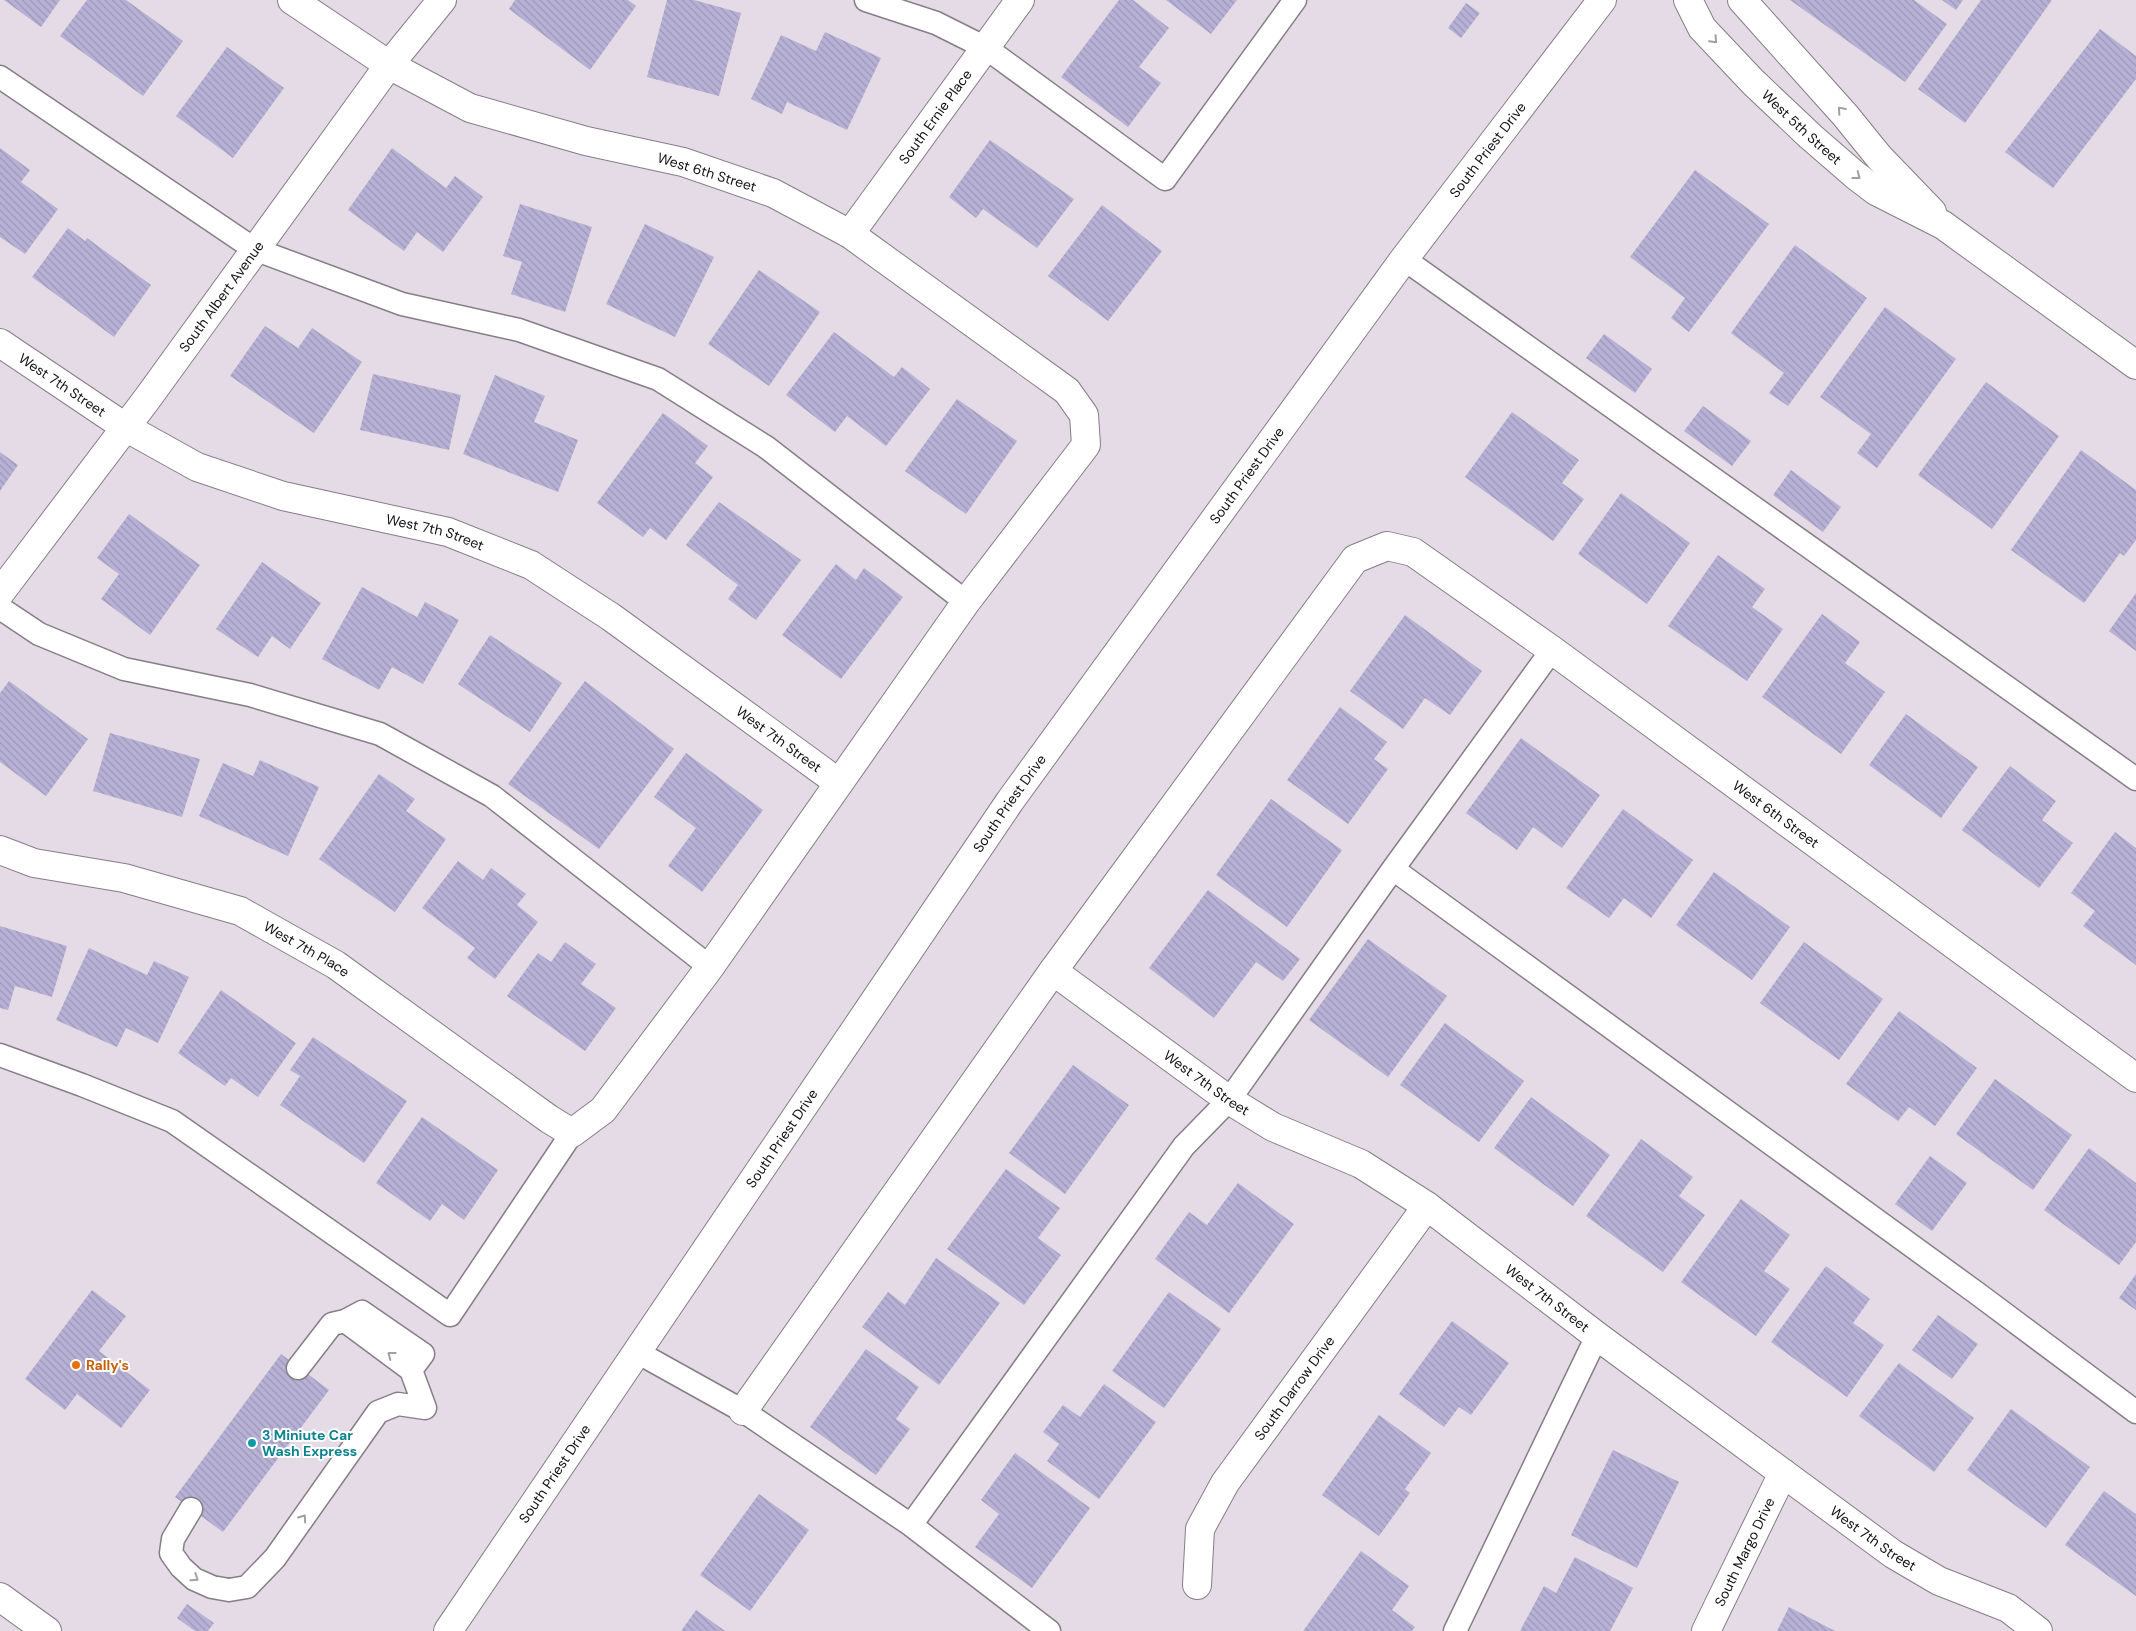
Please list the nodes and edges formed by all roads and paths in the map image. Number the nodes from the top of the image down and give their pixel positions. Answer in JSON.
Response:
{"nodes":[{"id":1,"x":292,"y":0,"type":"edge"},
{"id":2,"x":442,"y":0,"type":"edge"},
{"id":3,"x":866,"y":0,"type":"edge"},
{"id":4,"x":1020,"y":0,"type":"edge"},
{"id":5,"x":1295,"y":0,"type":"edge"},
{"id":6,"x":1602,"y":0,"type":"edge"},
{"id":7,"x":1688,"y":0,"type":"edge"},
{"id":8,"x":1742,"y":0,"type":"edge"},
{"id":9,"x":986,"y":48,"type":"junction"},
{"id":10,"x":389,"y":65,"type":"junction"},
{"id":11,"x":0,"y":77,"type":"edge"},
{"id":12,"x":1944,"y":225,"type":"junction"},
{"id":13,"x":850,"y":234,"type":"junction"},
{"id":14,"x":254,"y":249,"type":"junction"},
{"id":15,"x":1404,"y":259,"type":"junction"},
{"id":16,"x":0,"y":343,"type":"edge"},
{"id":17,"x":2136,"y":365,"type":"edge"},
{"id":18,"x":126,"y":427,"type":"junction"},
{"id":19,"x":0,"y":593,"type":"edge"},
{"id":20,"x":966,"y":602,"type":"junction"},
{"id":21,"x":0,"y":608,"type":"edge"},
{"id":22,"x":1552,"y":650,"type":"junction"},
{"id":23,"x":2136,"y":779,"type":"edge"},
{"id":24,"x":840,"y":784,"type":"junction"},
{"id":25,"x":0,"y":850,"type":"edge"},
{"id":26,"x":1393,"y":869,"type":"junction"},
{"id":27,"x":710,"y":967,"type":"junction"},
{"id":28,"x":1053,"y":971,"type":"junction"},
{"id":29,"x":0,"y":1055,"type":"edge"},
{"id":30,"x":2136,"y":1078,"type":"edge"},
{"id":31,"x":1229,"y":1100,"type":"junction"},
{"id":32,"x":572,"y":1133,"type":"junction"},
{"id":33,"x":1426,"y":1206,"type":"junction"},
{"id":34,"x":1597,"y":1336,"type":"junction"},
{"id":35,"x":637,"y":1352,"type":"junction"},
{"id":36,"x":298,"y":1368,"type":"dead end"},
{"id":37,"x":743,"y":1411,"type":"junction"},
{"id":38,"x":2136,"y":1412,"type":"edge"},
{"id":39,"x":1782,"y":1472,"type":"junction"},
{"id":40,"x":191,"y":1510,"type":"dead end"},
{"id":41,"x":912,"y":1526,"type":"junction"},
{"id":42,"x":1197,"y":1585,"type":"dead end"},
{"id":43,"x":0,"y":1597,"type":"edge"},
{"id":44,"x":47,"y":1631,"type":"edge"},
{"id":45,"x":448,"y":1631,"type":"edge"},
{"id":46,"x":1049,"y":1631,"type":"edge"},
{"id":47,"x":1455,"y":1631,"type":"edge"},
{"id":48,"x":1706,"y":1631,"type":"edge"},
{"id":49,"x":2038,"y":1631,"type":"edge"}],
"edges":[{"from":1,"to":10,"type":"street","name":"West 6th Street"},
{"from":2,"to":10,"type":"street","name":"South Albert Avenue"},
{"from":3,"to":9,"type":"lane"},
{"from":4,"to":9,"type":"street","name":"South Ernie Place"},
{"from":5,"to":9,"type":"lane"},
{"from":6,"to":15,"type":"street","name":"South Priest Drive"},
{"from":7,"to":12,"type":"street","name":"West 5th Street","one_way":true},
{"from":12,"to":8,"type":"street","name":"West 5th Street","one_way":true},
{"from":9,"to":13,"type":"street","name":"South Ernie Place"},
{"from":10,"to":13,"type":"street","name":"West 6th Street"},
{"from":10,"to":14,"type":"street","name":"South Albert Avenue"},
{"from":11,"to":14,"type":"lane"},
{"from":12,"to":17,"type":"street","name":"West 5th Street"},
{"from":13,"to":20,"type":"street","name":"West 6th Street"},
{"from":14,"to":18,"type":"street","name":"South Albert Avenue"},
{"from":14,"to":20,"type":"lane"},
{"from":15,"to":23,"type":"lane"},
{"from":15,"to":35,"type":"street","name":"South Priest Drive"},
{"from":16,"to":18,"type":"street","name":"West 7th Street"},
{"from":18,"to":19,"type":"street","name":"South Albert Avenue"},
{"from":18,"to":24,"type":"street","name":"West 7th Street"},
{"from":20,"to":24,"type":"street"},
{"from":21,"to":27,"type":"lane"},
{"from":22,"to":26,"type":"lane"},
{"from":22,"to":28,"type":"street","name":"West 6th Street"},
{"from":22,"to":30,"type":"street","name":"West 6th Street"},
{"from":24,"to":27,"type":"street"},
{"from":25,"to":32,"type":"street","name":"West 7th Place"},
{"from":26,"to":31,"type":"lane"},
{"from":26,"to":38,"type":"lane"},
{"from":27,"to":32,"type":"street"},
{"from":28,"to":31,"type":"street","name":"West 7th Street"},
{"from":28,"to":37,"type":"street"},
{"from":29,"to":32,"type":"lane"},
{"from":31,"to":33,"type":"street","name":"West 7th Street"},
{"from":31,"to":41,"type":"lane"},
{"from":33,"to":34,"type":"street","name":"West 7th Street"},
{"from":33,"to":42,"type":"street","name":"South Darrow Drive"},
{"from":34,"to":39,"type":"street","name":"West 7th Street"},
{"from":34,"to":47,"type":"lane"},
{"from":35,"to":37,"type":"lane"},
{"from":35,"to":45,"type":"street","name":"South Priest Drive"},
{"from":40,"to":36,"type":"lane","one_way":true},
{"from":37,"to":41,"type":"lane"},
{"from":39,"to":48,"type":"street","name":"South Margo Drive"},
{"from":39,"to":49,"type":"street","name":"West 7th Street"},
{"from":41,"to":46,"type":"lane"},
{"from":43,"to":44,"type":"street"}]}
